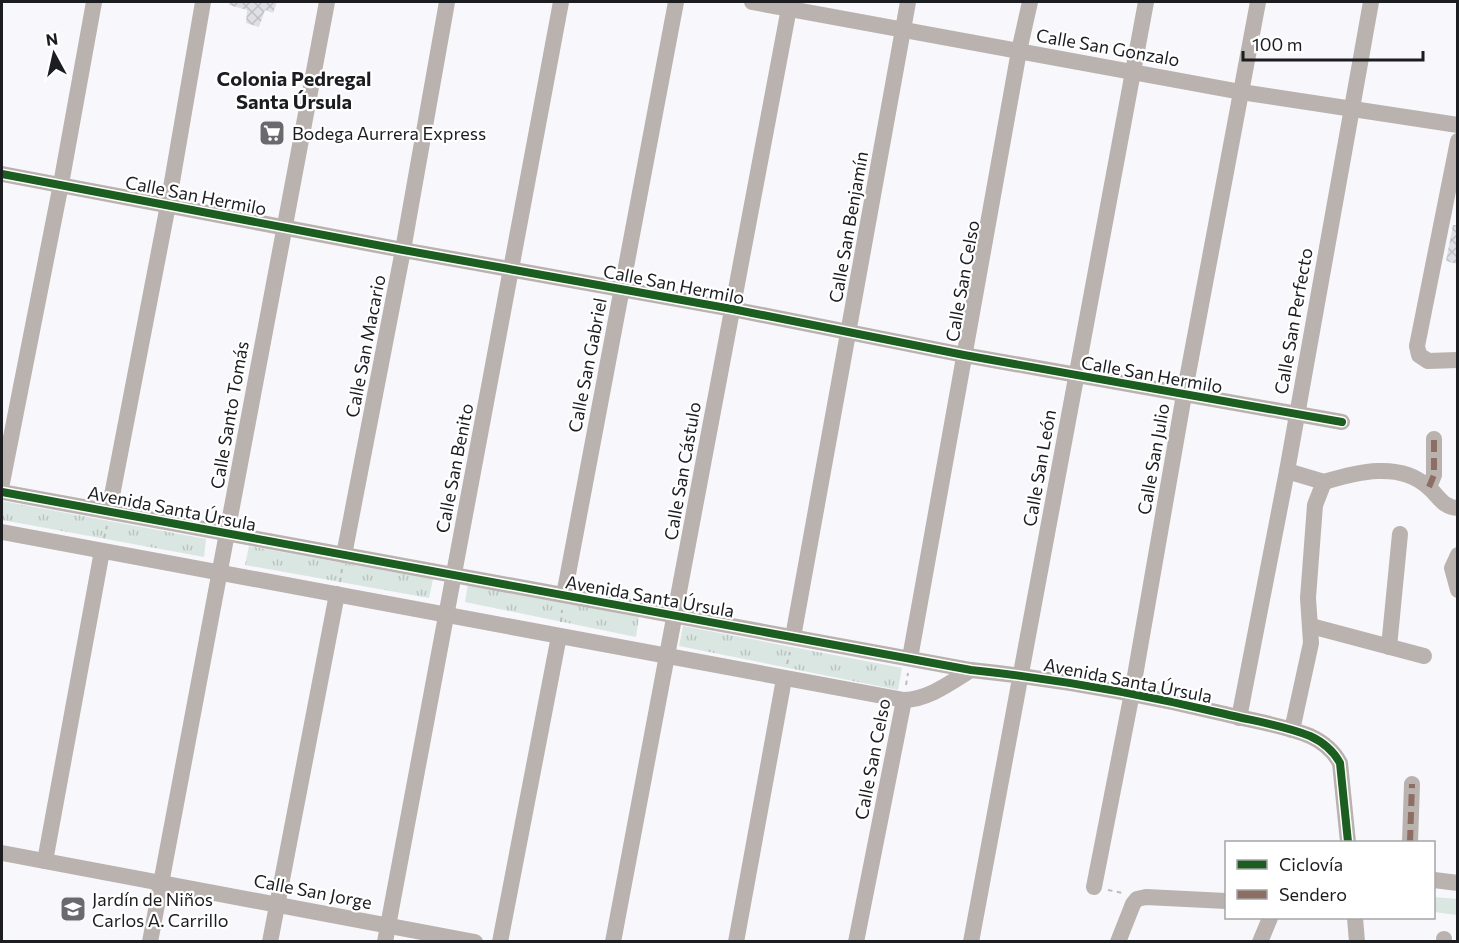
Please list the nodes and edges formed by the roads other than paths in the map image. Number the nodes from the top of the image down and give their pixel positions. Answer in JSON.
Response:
{"nodes":[{"id":1,"x":94,"y":2,"type":"edge"},
{"id":2,"x":203,"y":2,"type":"edge"},
{"id":3,"x":327,"y":2,"type":"edge"},
{"id":4,"x":447,"y":2,"type":"edge"},
{"id":5,"x":561,"y":2,"type":"edge"},
{"id":6,"x":676,"y":2,"type":"edge"},
{"id":7,"x":752,"y":2,"type":"edge"},
{"id":8,"x":908,"y":2,"type":"edge"},
{"id":9,"x":1030,"y":2,"type":"edge"},
{"id":10,"x":1146,"y":2,"type":"edge"},
{"id":11,"x":1258,"y":2,"type":"edge"},
{"id":12,"x":1371,"y":2,"type":"edge"},
{"id":13,"x":789,"y":8,"type":"junction"},
{"id":14,"x":903,"y":29,"type":"junction"},
{"id":15,"x":1019,"y":51,"type":"junction"},
{"id":16,"x":1133,"y":72,"type":"junction"},
{"id":17,"x":1241,"y":92,"type":"junction"},
{"id":18,"x":1350,"y":110,"type":"junction"},
{"id":19,"x":1458,"y":125,"type":"edge"},
{"id":20,"x":1458,"y":141,"type":"edge"},
{"id":21,"x":1456,"y":163,"type":"edge"},
{"id":22,"x":2,"y":174,"type":"edge"},
{"id":23,"x":61,"y":184,"type":"junction"},
{"id":24,"x":168,"y":205,"type":"junction"},
{"id":25,"x":284,"y":228,"type":"junction"},
{"id":26,"x":403,"y":250,"type":"junction"},
{"id":27,"x":511,"y":269,"type":"junction"},
{"id":28,"x":622,"y":289,"type":"junction"},
{"id":29,"x":732,"y":309,"type":"junction"},
{"id":30,"x":850,"y":332,"type":"junction"},
{"id":31,"x":964,"y":355,"type":"junction"},
{"id":32,"x":1458,"y":360,"type":"edge"},
{"id":33,"x":1075,"y":375,"type":"junction"},
{"id":34,"x":1184,"y":395,"type":"junction"},
{"id":35,"x":1296,"y":415,"type":"junction"},
{"id":36,"x":1342,"y":422,"type":"dead end"},
{"id":37,"x":1434,"y":439,"type":"dead end"},
{"id":38,"x":1287,"y":471,"type":"junction"},
{"id":39,"x":1324,"y":482,"type":"junction"},
{"id":40,"x":2,"y":483,"type":"edge"},
{"id":41,"x":1429,"y":487,"type":"junction"},
{"id":42,"x":2,"y":492,"type":"edge"},
{"id":43,"x":1458,"y":508,"type":"edge"},
{"id":44,"x":109,"y":511,"type":"junction"},
{"id":45,"x":2,"y":532,"type":"edge"},
{"id":46,"x":1400,"y":534,"type":"dead end"},
{"id":47,"x":227,"y":535,"type":"junction"},
{"id":48,"x":102,"y":551,"type":"junction"},
{"id":49,"x":344,"y":555,"type":"junction"},
{"id":50,"x":1458,"y":555,"type":"edge"},
{"id":51,"x":220,"y":572,"type":"junction"},
{"id":52,"x":454,"y":576,"type":"junction"},
{"id":53,"x":1458,"y":590,"type":"edge"},
{"id":54,"x":337,"y":594,"type":"junction"},
{"id":55,"x":564,"y":595,"type":"junction"},
{"id":56,"x":447,"y":615,"type":"junction"},
{"id":57,"x":675,"y":616,"type":"junction"},
{"id":58,"x":1311,"y":626,"type":"junction"},
{"id":59,"x":559,"y":636,"type":"junction"},
{"id":60,"x":793,"y":637,"type":"junction"},
{"id":61,"x":1389,"y":647,"type":"junction"},
{"id":62,"x":668,"y":656,"type":"junction"},
{"id":63,"x":1424,"y":656,"type":"dead end"},
{"id":64,"x":910,"y":658,"type":"junction"},
{"id":65,"x":971,"y":670,"type":"junction"},
{"id":66,"x":1021,"y":675,"type":"junction"},
{"id":67,"x":784,"y":679,"type":"junction"},
{"id":68,"x":1132,"y":693,"type":"junction"},
{"id":69,"x":904,"y":700,"type":"junction"},
{"id":70,"x":1239,"y":718,"type":"junction"},
{"id":71,"x":1292,"y":730,"type":"junction"},
{"id":72,"x":1412,"y":784,"type":"dead end"},
{"id":73,"x":1348,"y":841,"type":"edge"},
{"id":74,"x":1410,"y":841,"type":"edge"},
{"id":75,"x":2,"y":853,"type":"edge"},
{"id":76,"x":45,"y":861,"type":"junction"},
{"id":77,"x":1435,"y":880,"type":"edge"},
{"id":78,"x":161,"y":883,"type":"junction"},
{"id":79,"x":1458,"y":883,"type":"edge"},
{"id":80,"x":1094,"y":887,"type":"road end"},
{"id":81,"x":1225,"y":901,"type":"edge"},
{"id":82,"x":277,"y":904,"type":"junction"},
{"id":83,"x":1270,"y":919,"type":"edge"},
{"id":84,"x":1354,"y":919,"type":"edge"},
{"id":85,"x":386,"y":933,"type":"edge"},
{"id":86,"x":150,"y":942,"type":"edge"},
{"id":87,"x":270,"y":942,"type":"edge"},
{"id":88,"x":475,"y":942,"type":"edge"},
{"id":89,"x":500,"y":942,"type":"edge"},
{"id":90,"x":613,"y":942,"type":"edge"},
{"id":91,"x":736,"y":942,"type":"edge"},
{"id":92,"x":856,"y":942,"type":"edge"},
{"id":93,"x":971,"y":942,"type":"edge"},
{"id":94,"x":1118,"y":942,"type":"edge"},
{"id":95,"x":1260,"y":942,"type":"edge"},
{"id":96,"x":1356,"y":942,"type":"edge"}],
"edges":[{"from":1,"to":23,"type":"street"},
{"from":2,"to":24,"type":"street"},
{"from":3,"to":25,"type":"street","name":"Calle Santo Tomás"},
{"from":4,"to":26,"type":"street","name":"Calle San Macario"},
{"from":5,"to":27,"type":"street","name":"Calle San Benito"},
{"from":6,"to":28,"type":"street","name":"Calle San Gabriel"},
{"from":7,"to":13,"type":"street","name":"Calle San Gonzalo"},
{"from":8,"to":14,"type":"street","name":"Calle San Benjamín"},
{"from":9,"to":15,"type":"street","name":"Calle San Celso"},
{"from":10,"to":16,"type":"street","name":"Calle San León"},
{"from":11,"to":17,"type":"street","name":"Calle San Julio"},
{"from":12,"to":18,"type":"street","name":"Calle San Perfecto"},
{"from":13,"to":14,"type":"street","name":"Calle San Gonzalo"},
{"from":13,"to":29,"type":"street","name":"Calle San Cástulo"},
{"from":14,"to":15,"type":"street","name":"Calle San Gonzalo"},
{"from":14,"to":30,"type":"street","name":"Calle San Benjamín"},
{"from":15,"to":16,"type":"street","name":"Calle San Gonzalo"},
{"from":15,"to":31,"type":"street","name":"Calle San Celso"},
{"from":16,"to":17,"type":"street","name":"Calle San Gonzalo"},
{"from":16,"to":33,"type":"street","name":"Calle San León"},
{"from":17,"to":18,"type":"street","name":"Calle San Gonzalo"},
{"from":17,"to":34,"type":"street","name":"Calle San Julio"},
{"from":18,"to":19,"type":"street","name":"Calle San Gonzalo"},
{"from":18,"to":35,"type":"street","name":"Calle San Perfecto"},
{"from":20,"to":21,"type":"street"},
{"from":21,"to":32,"type":"street"},
{"from":22,"to":23,"type":"street","name":"Calle San Hermilo"},
{"from":23,"to":24,"type":"street","name":"Calle San Hermilo"},
{"from":23,"to":40,"type":"street"},
{"from":24,"to":25,"type":"street","name":"Calle San Hermilo"},
{"from":24,"to":44,"type":"street"},
{"from":25,"to":26,"type":"street","name":"Calle San Hermilo"},
{"from":25,"to":47,"type":"street","name":"Calle Santo Tomás"},
{"from":26,"to":27,"type":"street","name":"Calle San Hermilo"},
{"from":26,"to":49,"type":"street","name":"Calle San Macario"},
{"from":27,"to":28,"type":"street","name":"Calle San Hermilo"},
{"from":27,"to":52,"type":"street","name":"Calle San Benito"},
{"from":28,"to":29,"type":"street","name":"Calle San Hermilo"},
{"from":28,"to":55,"type":"street","name":"Calle San Gabriel"},
{"from":29,"to":30,"type":"street","name":"Calle San Hermilo"},
{"from":29,"to":57,"type":"street","name":"Calle San Cástulo"},
{"from":30,"to":31,"type":"street","name":"Calle San Hermilo"},
{"from":30,"to":60,"type":"street","name":"Calle San Benjamín"},
{"from":31,"to":33,"type":"street","name":"Calle San Hermilo"},
{"from":31,"to":64,"type":"street","name":"Calle San Celso"},
{"from":33,"to":34,"type":"street","name":"Calle San Hermilo"},
{"from":33,"to":66,"type":"street","name":"Calle San León"},
{"from":34,"to":35,"type":"street","name":"Calle San Hermilo"},
{"from":34,"to":68,"type":"street","name":"Calle San Julio"},
{"from":35,"to":36,"type":"street","name":"Calle San Hermilo"},
{"from":35,"to":38,"type":"street","name":"Calle San Perfecto"},
{"from":37,"to":41,"type":"street"},
{"from":38,"to":39,"type":"street"},
{"from":38,"to":70,"type":"street","name":"Calle San Perfecto"},
{"from":39,"to":41,"type":"street"},
{"from":39,"to":58,"type":"street"},
{"from":41,"to":43,"type":"street"},
{"from":42,"to":44,"type":"street","name":"Avenida Santa Úrsula"},
{"from":44,"to":47,"type":"street","name":"Avenida Santa Úrsula"},
{"from":45,"to":48,"type":"street"},
{"from":46,"to":61,"type":"street"},
{"from":47,"to":49,"type":"street","name":"Avenida Santa Úrsula"},
{"from":47,"to":51,"type":"street","name":"Calle Santo Tomás"},
{"from":48,"to":51,"type":"street"},
{"from":48,"to":76,"type":"street"},
{"from":49,"to":52,"type":"street","name":"Avenida Santa Úrsula"},
{"from":50,"to":53,"type":"street"},
{"from":51,"to":54,"type":"street"},
{"from":51,"to":78,"type":"street","name":"Calle Santo Tomás"},
{"from":52,"to":55,"type":"street","name":"Avenida Santa Úrsula"},
{"from":52,"to":56,"type":"street","name":"Calle San Benito"},
{"from":54,"to":56,"type":"street"},
{"from":54,"to":82,"type":"street"},
{"from":55,"to":57,"type":"street","name":"Avenida Santa Úrsula"},
{"from":56,"to":59,"type":"street"},
{"from":56,"to":85,"type":"street","name":"Calle San Benito"},
{"from":57,"to":60,"type":"street","name":"Avenida Santa Úrsula"},
{"from":57,"to":62,"type":"street","name":"Calle San Cástulo"},
{"from":58,"to":61,"type":"street"},
{"from":58,"to":71,"type":"street"},
{"from":59,"to":62,"type":"street"},
{"from":59,"to":89,"type":"street"},
{"from":60,"to":64,"type":"street","name":"Avenida Santa Úrsula"},
{"from":61,"to":63,"type":"street"},
{"from":62,"to":67,"type":"street"},
{"from":62,"to":90,"type":"street","name":"Calle San Cástulo"},
{"from":64,"to":65,"type":"street","name":"Avenida Santa Úrsula"},
{"from":65,"to":66,"type":"street","name":"Avenida Santa Úrsula"},
{"from":65,"to":69,"type":"street"},
{"from":66,"to":68,"type":"street","name":"Avenida Santa Úrsula"},
{"from":66,"to":93,"type":"street","name":"Calle San León"},
{"from":67,"to":69,"type":"street"},
{"from":67,"to":91,"type":"street"},
{"from":68,"to":70,"type":"street","name":"Avenida Santa Úrsula"},
{"from":68,"to":80,"type":"street","name":"Calle San Julio"},
{"from":69,"to":92,"type":"street","name":"Calle San Celso"},
{"from":70,"to":71,"type":"street","name":"Avenida Santa Úrsula"},
{"from":71,"to":73,"type":"street","name":"Avenida Santa Úrsula"},
{"from":72,"to":74,"type":"street"},
{"from":75,"to":76,"type":"street","name":"Calle San Jorge"},
{"from":76,"to":78,"type":"street","name":"Calle San Jorge"},
{"from":77,"to":79,"type":"street"},
{"from":78,"to":82,"type":"street","name":"Calle San Jorge"},
{"from":78,"to":86,"type":"street","name":"Calle Santo Tomás"},
{"from":81,"to":94,"type":"street"},
{"from":82,"to":85,"type":"street","name":"Calle San Jorge"},
{"from":82,"to":87,"type":"street"},
{"from":83,"to":95,"type":"street"},
{"from":84,"to":96,"type":"street"},
{"from":85,"to":88,"type":"street","name":"Calle San Jorge"}]}
